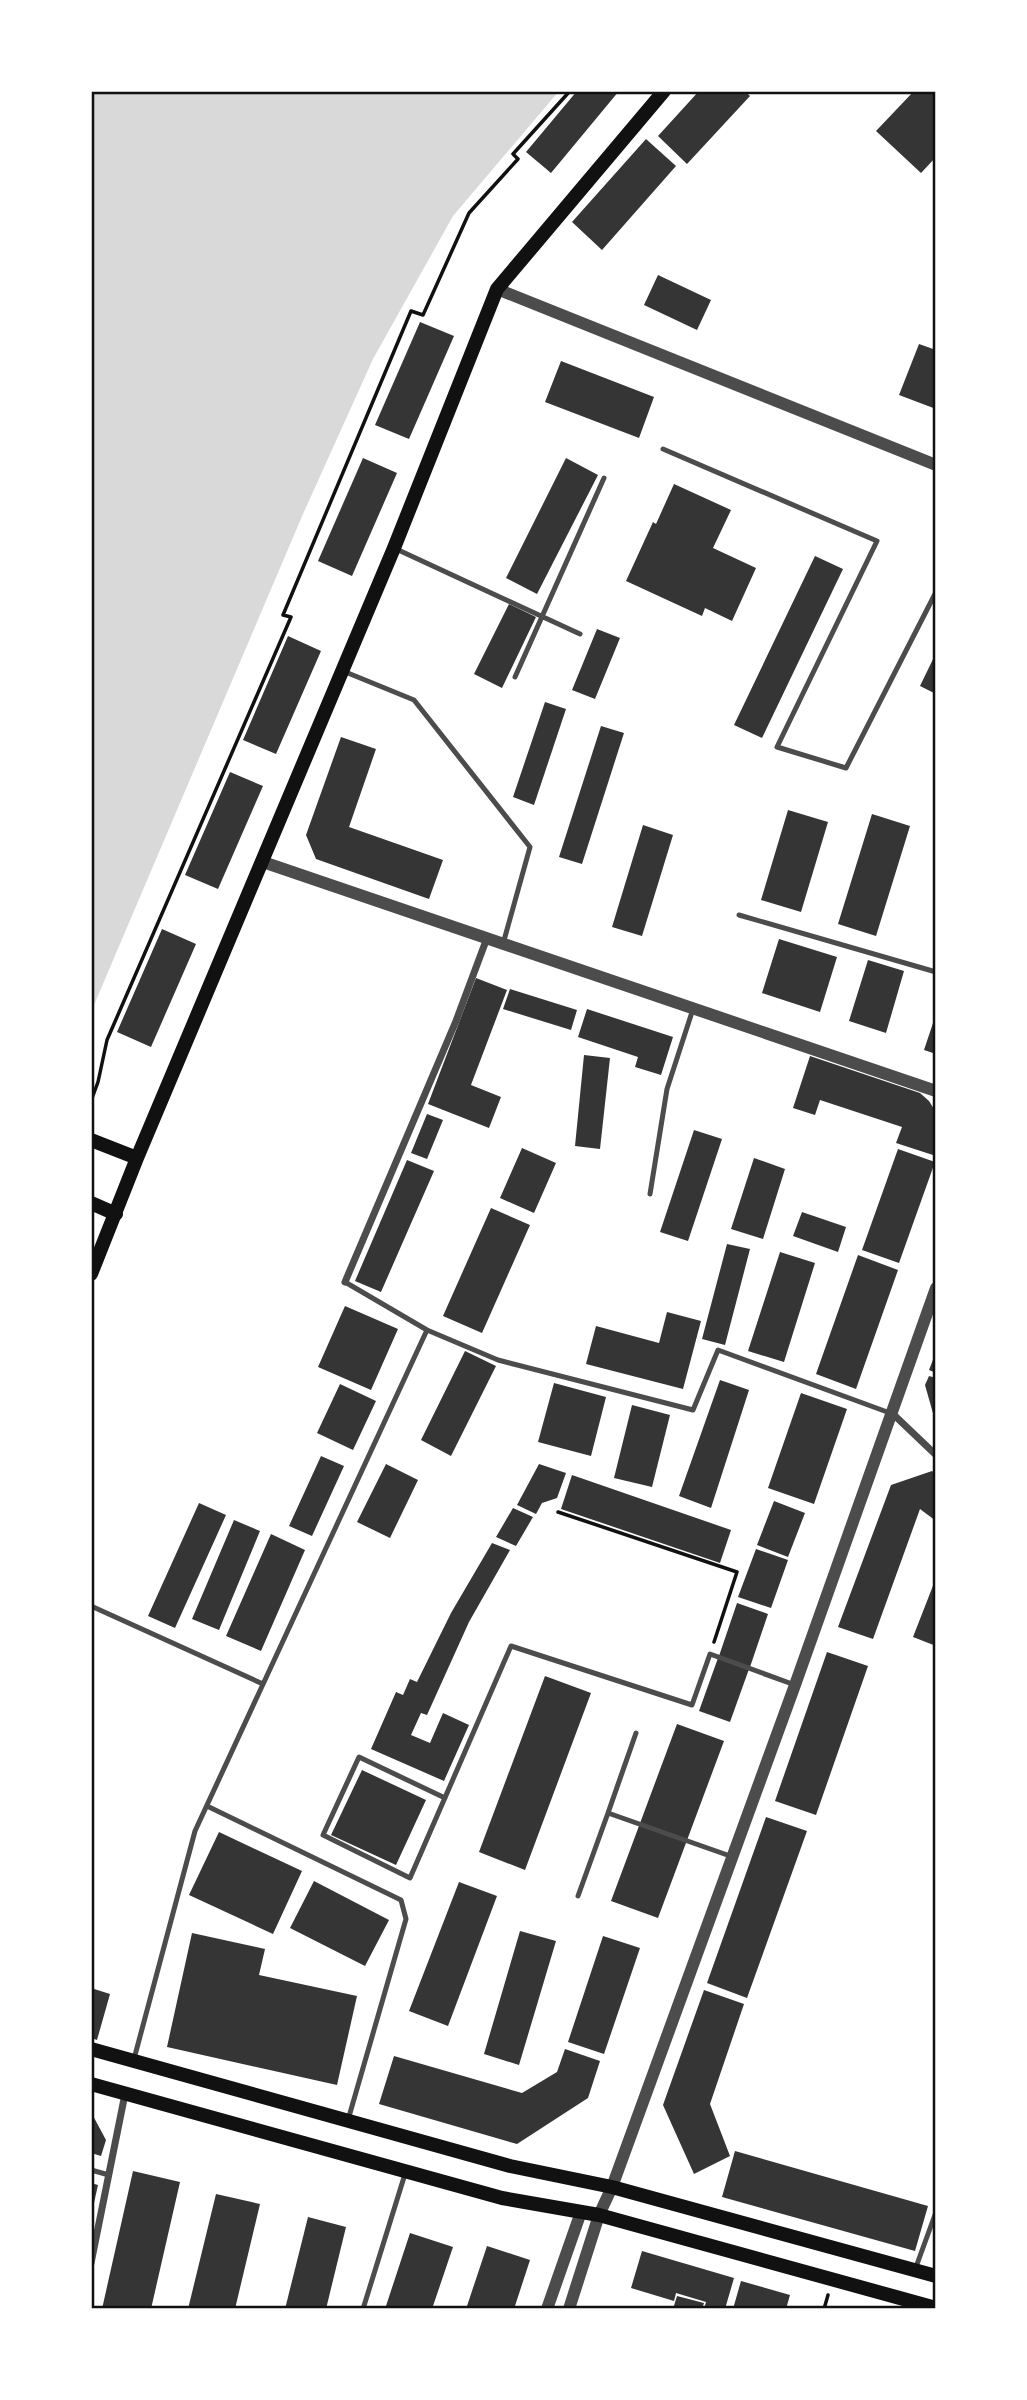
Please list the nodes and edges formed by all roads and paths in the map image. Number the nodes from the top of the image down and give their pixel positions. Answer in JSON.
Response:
{"nodes":[{"id":1,"x":570,"y":91,"type":"edge"},
{"id":2,"x":664,"y":91,"type":"edge"},
{"id":3,"x":497,"y":289,"type":"junction"},
{"id":4,"x":663,"y":449,"type":"dead end"},
{"id":5,"x":936,"y":465,"type":"edge"},
{"id":6,"x":604,"y":478,"type":"dead end"},
{"id":7,"x":394,"y":548,"type":"junction"},
{"id":8,"x":936,"y":592,"type":"edge"},
{"id":9,"x":542,"y":616,"type":"junction"},
{"id":10,"x":580,"y":634,"type":"dead end"},
{"id":11,"x":343,"y":671,"type":"junction"},
{"id":12,"x":515,"y":677,"type":"dead end"},
{"id":13,"x":263,"y":862,"type":"junction"},
{"id":14,"x":739,"y":915,"type":"dead end"},
{"id":15,"x":487,"y":938,"type":"junction"},
{"id":16,"x":503,"y":944,"type":"junction"},
{"id":17,"x":936,"y":972,"type":"edge"},
{"id":18,"x":693,"y":1009,"type":"junction"},
{"id":19,"x":936,"y":1091,"type":"edge"},
{"id":20,"x":91,"y":1101,"type":"edge"},
{"id":21,"x":93,"y":1140,"type":"edge"},
{"id":22,"x":137,"y":1158,"type":"junction"},
{"id":23,"x":650,"y":1194,"type":"dead end"},
{"id":24,"x":91,"y":1203,"type":"edge"},
{"id":25,"x":116,"y":1214,"type":"junction"},
{"id":26,"x":91,"y":1274,"type":"edge"},
{"id":27,"x":345,"y":1282,"type":"joint"},
{"id":28,"x":936,"y":1288,"type":"edge"},
{"id":29,"x":427,"y":1331,"type":"junction"},
{"id":30,"x":893,"y":1414,"type":"junction"},
{"id":31,"x":936,"y":1455,"type":"edge"},
{"id":32,"x":558,"y":1512,"type":"dead end"},
{"id":33,"x":91,"y":1606,"type":"edge"},
{"id":34,"x":710,"y":1654,"type":"junction"},
{"id":35,"x":263,"y":1684,"type":"junction"},
{"id":36,"x":795,"y":1685,"type":"junction"},
{"id":37,"x":636,"y":1733,"type":"dead end"},
{"id":38,"x":445,"y":1798,"type":"junction"},
{"id":39,"x":207,"y":1806,"type":"junction"},
{"id":40,"x":608,"y":1813,"type":"junction"},
{"id":41,"x":733,"y":1857,"type":"junction"},
{"id":42,"x":578,"y":1896,"type":"dead end"},
{"id":43,"x":91,"y":2049,"type":"edge"},
{"id":44,"x":134,"y":2061,"type":"junction"},
{"id":45,"x":91,"y":2084,"type":"edge"},
{"id":46,"x":125,"y":2094,"type":"junction"},
{"id":47,"x":348,"y":2121,"type":"junction"},
{"id":48,"x":91,"y":2170,"type":"edge"},
{"id":49,"x":406,"y":2171,"type":"junction"},
{"id":50,"x":109,"y":2175,"type":"junction"},
{"id":51,"x":612,"y":2188,"type":"junction"},
{"id":52,"x":582,"y":2212,"type":"junction"},
{"id":53,"x":936,"y":2212,"type":"edge"},
{"id":54,"x":599,"y":2216,"type":"junction"},
{"id":55,"x":91,"y":2263,"type":"edge"},
{"id":56,"x":915,"y":2270,"type":"junction"},
{"id":57,"x":936,"y":2276,"type":"edge"},
{"id":58,"x":936,"y":2308,"type":"edge"},
{"id":59,"x":363,"y":2309,"type":"edge"},
{"id":60,"x":547,"y":2309,"type":"edge"},
{"id":61,"x":569,"y":2309,"type":"edge"}],
"edges":[{"from":1,"to":20,"type":"path"},
{"from":2,"to":3,"type":"main road"},
{"from":3,"to":5,"type":"street"},
{"from":3,"to":7,"type":"main road"},
{"from":4,"to":8,"type":"lane"},
{"from":6,"to":9,"type":"lane"},
{"from":7,"to":9,"type":"lane"},
{"from":7,"to":11,"type":"main road"},
{"from":9,"to":10,"type":"lane"},
{"from":9,"to":12,"type":"lane"},
{"from":11,"to":13,"type":"main road"},
{"from":11,"to":16,"type":"lane"},
{"from":13,"to":15,"type":"street"},
{"from":13,"to":22,"type":"main road"},
{"from":14,"to":17,"type":"lane"},
{"from":15,"to":16,"type":"street"},
{"from":15,"to":27,"type":"street"},
{"from":16,"to":18,"type":"street"},
{"from":18,"to":19,"type":"street"},
{"from":18,"to":23,"type":"lane"},
{"from":21,"to":22,"type":"main road"},
{"from":22,"to":25,"type":"main road"},
{"from":24,"to":25,"type":"main road"},
{"from":25,"to":26,"type":"main road"},
{"from":27,"to":29,"type":"lane"},
{"from":28,"to":30,"type":"street"},
{"from":29,"to":30,"type":"lane"},
{"from":29,"to":35,"type":"lane"},
{"from":30,"to":31,"type":"street"},
{"from":30,"to":36,"type":"street"},
{"from":32,"to":34,"type":"path"},
{"from":33,"to":35,"type":"lane"},
{"from":34,"to":36,"type":"lane"},
{"from":34,"to":38,"type":"lane"},
{"from":35,"to":39,"type":"lane"},
{"from":36,"to":41,"type":"street"},
{"from":37,"to":40,"type":"lane"},
{"from":38,"to":38,"type":"lane"},
{"from":39,"to":44,"type":"lane"},
{"from":39,"to":47,"type":"lane"},
{"from":40,"to":41,"type":"lane"},
{"from":40,"to":42,"type":"lane"},
{"from":41,"to":51,"type":"street"},
{"from":43,"to":44,"type":"main road"},
{"from":44,"to":47,"type":"main road"},
{"from":45,"to":46,"type":"main road"},
{"from":46,"to":49,"type":"main road"},
{"from":46,"to":50,"type":"street"},
{"from":47,"to":51,"type":"main road"},
{"from":48,"to":50,"type":"lane"},
{"from":49,"to":52,"type":"main road"},
{"from":49,"to":59,"type":"lane"},
{"from":50,"to":55,"type":"street"},
{"from":51,"to":54,"type":"street"},
{"from":51,"to":56,"type":"main road"},
{"from":52,"to":54,"type":"main road"},
{"from":52,"to":60,"type":"street"},
{"from":53,"to":56,"type":"lane"},
{"from":54,"to":58,"type":"main road"},
{"from":54,"to":61,"type":"street"},
{"from":56,"to":57,"type":"main road"}]}
